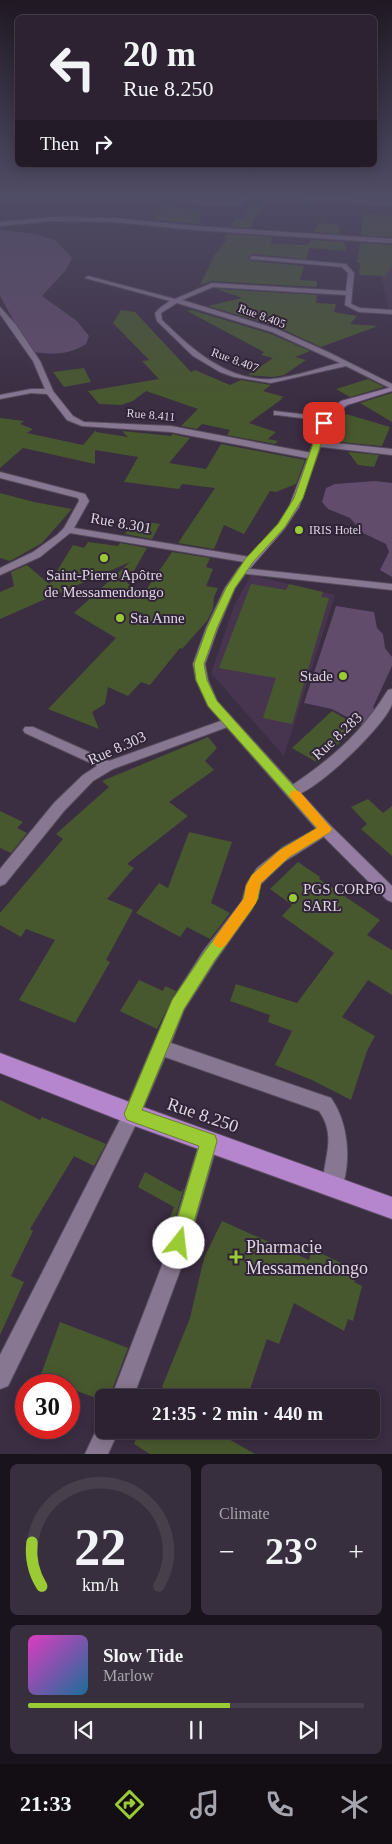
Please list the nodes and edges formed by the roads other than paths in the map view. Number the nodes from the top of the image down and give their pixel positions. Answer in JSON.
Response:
{"nodes":[{"id":1,"x":329,"y":264,"type":"edge"},
{"id":2,"x":88,"y":278,"type":"dead end"},
{"id":3,"x":350,"y":293,"type":"junction"},
{"id":4,"x":176,"y":301,"type":"junction"},
{"id":5,"x":0,"y":309,"type":"edge"},
{"id":6,"x":392,"y":312,"type":"edge"},
{"id":7,"x":346,"y":364,"type":"junction"},
{"id":8,"x":392,"y":388,"type":"edge"},
{"id":9,"x":49,"y":392,"type":"junction"},
{"id":10,"x":0,"y":397,"type":"edge"},
{"id":11,"x":277,"y":413,"type":"dead end"},
{"id":12,"x":326,"y":419,"type":"junction"},
{"id":13,"x":316,"y":444,"type":"junction"},
{"id":14,"x":392,"y":452,"type":"edge"},
{"id":15,"x":312,"y":456,"type":"junction"},
{"id":16,"x":0,"y":475,"type":"edge"},
{"id":17,"x":68,"y":530,"type":"junction"},
{"id":18,"x":250,"y":560,"type":"junction"},
{"id":19,"x":242,"y":571,"type":"junction"},
{"id":20,"x":0,"y":572,"type":"edge"},
{"id":21,"x":392,"y":587,"type":"edge"},
{"id":22,"x":392,"y":693,"type":"edge"},
{"id":23,"x":229,"y":722,"type":"junction"},
{"id":24,"x":30,"y":730,"type":"dead end"},
{"id":25,"x":108,"y":766,"type":"junction"},
{"id":26,"x":293,"y":792,"type":"junction"},
{"id":27,"x":325,"y":829,"type":"junction"},
{"id":28,"x":0,"y":880,"type":"edge"},
{"id":29,"x":392,"y":896,"type":"edge"},
{"id":30,"x":160,"y":1046,"type":"junction"},
{"id":31,"x":0,"y":1063,"type":"edge"},
{"id":32,"x":132,"y":1114,"type":"junction"},
{"id":33,"x":209,"y":1141,"type":"junction"},
{"id":34,"x":333,"y":1186,"type":"junction"},
{"id":35,"x":392,"y":1208,"type":"edge"},
{"id":36,"x":0,"y":1378,"type":"edge"},
{"id":37,"x":125,"y":1389,"type":"edge"},
{"id":38,"x":104,"y":1439,"type":"edge"},
{"id":39,"x":96,"y":1454,"type":"edge"}],
"edges":[{"from":1,"to":3,"type":"street"},
{"from":2,"to":4,"type":"street","name":"Rue 8.405"},
{"from":3,"to":4,"type":"street"},
{"from":3,"to":6,"type":"street"},
{"from":4,"to":7,"type":"street","name":"Rue 8.405"},
{"from":4,"to":7,"type":"street","name":"Rue 8.407"},
{"from":5,"to":9,"type":"street","name":"Rue 8.411"},
{"from":7,"to":8,"type":"street","name":"Rue 8.405"},
{"from":8,"to":12,"type":"street"},
{"from":9,"to":10,"type":"street"},
{"from":9,"to":15,"type":"street","name":"Rue 8.411"},
{"from":11,"to":12,"type":"street"},
{"from":12,"to":13,"type":"street"},
{"from":13,"to":14,"type":"street"},
{"from":13,"to":15,"type":"street"},
{"from":15,"to":18,"type":"street"},
{"from":16,"to":17,"type":"street"},
{"from":17,"to":18,"type":"street","name":"Rue 8.301"},
{"from":17,"to":20,"type":"street","name":"Rue 8.301"},
{"from":18,"to":19,"type":"street"},
{"from":19,"to":21,"type":"street"},
{"from":19,"to":23,"type":"street"},
{"from":22,"to":26,"type":"street","name":"Rue 8.283"},
{"from":23,"to":25,"type":"street","name":"Rue 8.303"},
{"from":23,"to":26,"type":"street"},
{"from":24,"to":25,"type":"street"},
{"from":25,"to":28,"type":"street","name":"Rue 8.303"},
{"from":26,"to":27,"type":"street"},
{"from":27,"to":29,"type":"street"},
{"from":27,"to":30,"type":"street"},
{"from":30,"to":32,"type":"street"},
{"from":30,"to":34,"type":"street"},
{"from":31,"to":32,"type":"highway","name":"Rue 8.250"},
{"from":32,"to":33,"type":"highway","name":"Rue 8.250"},
{"from":32,"to":36,"type":"street"},
{"from":33,"to":34,"type":"highway","name":"Rue 8.250"},
{"from":33,"to":37,"type":"street"},
{"from":34,"to":35,"type":"highway","name":"Rue 8.250"},
{"from":38,"to":39,"type":"street"}]}
